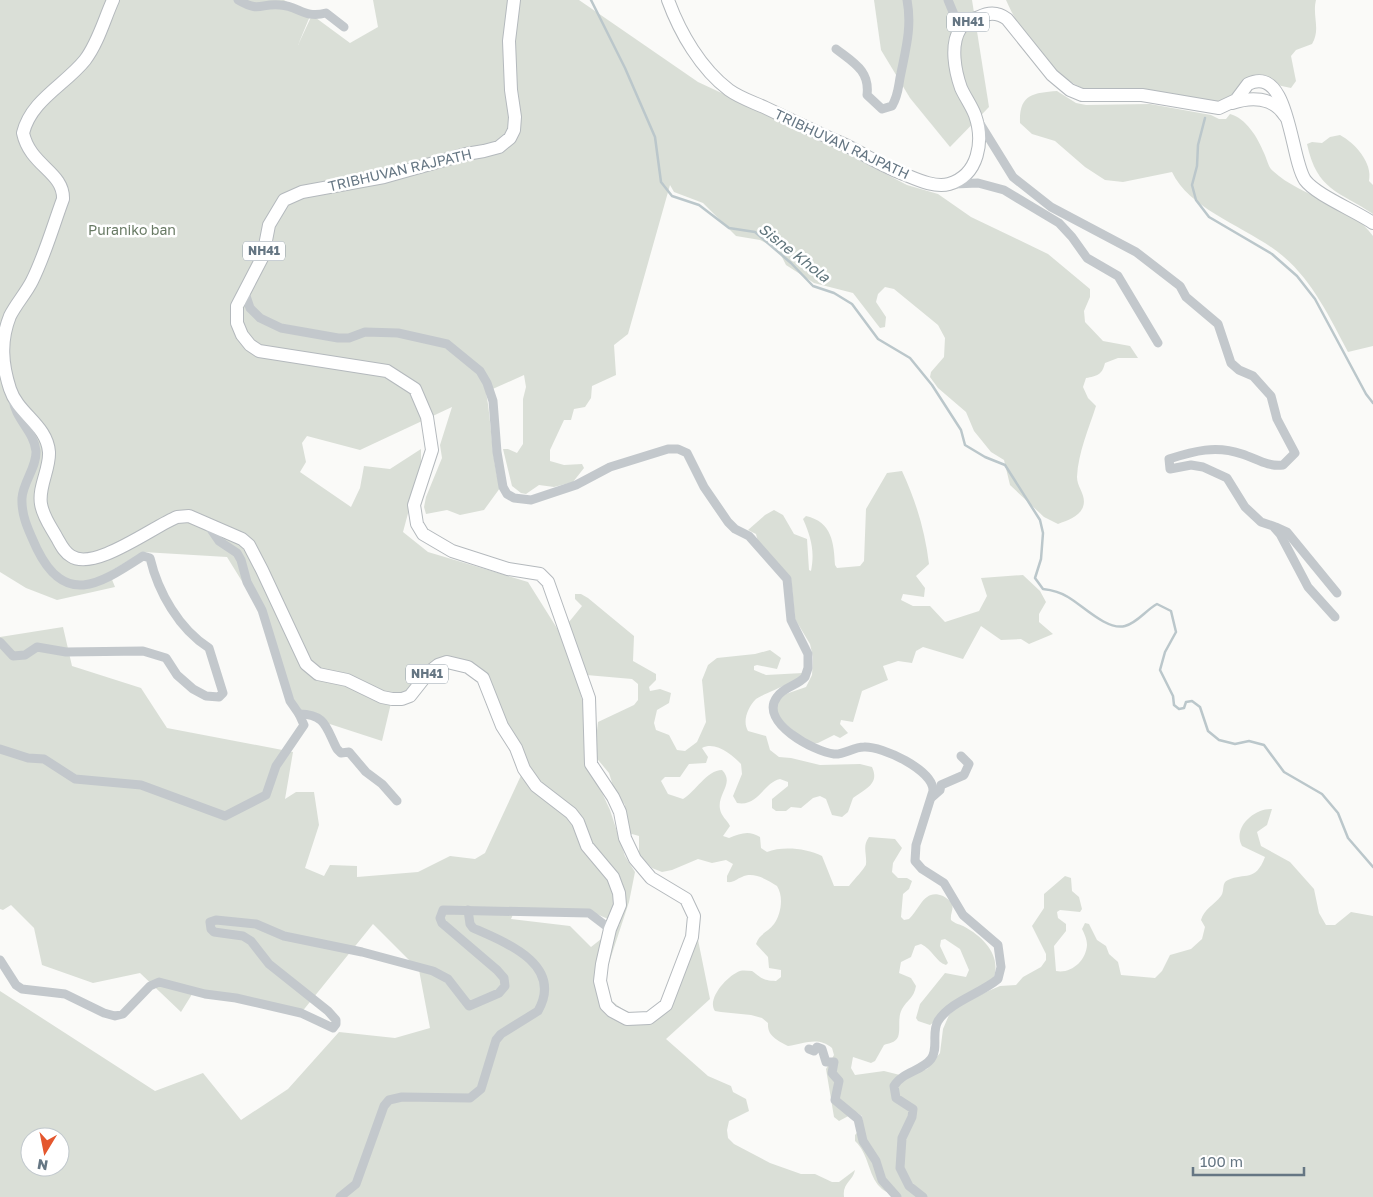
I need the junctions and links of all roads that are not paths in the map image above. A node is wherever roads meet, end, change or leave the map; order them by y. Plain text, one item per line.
1 (113, 0) edge
2 (238, 0) edge
3 (514, 0) edge
4 (668, 0) edge
5 (907, 0) edge
6 (948, 0) edge
7 (344, 28) dead end
8 (960, 29) junction
9 (836, 49) dead end
10 (1232, 103) junction
11 (975, 116) junction
12 (1287, 120) junction
13 (948, 184) junction
14 (1049, 211) junction
15 (1373, 223) edge
16 (245, 293) junction
17 (1158, 343) dead end
18 (13, 399) junction
19 (207, 523) junction
20 (1273, 526) junction
21 (1337, 593) dead end
22 (1335, 618) dead end
23 (0, 642) edge
24 (299, 714) junction
25 (0, 749) edge
26 (961, 756) dead end
27 (932, 797) junction
28 (397, 801) dead end
29 (468, 910) junction
30 (610, 929) junction
31 (0, 960) edge
32 (808, 1049) dead end
33 (340, 1197) edge
34 (897, 1197) edge
35 (923, 1197) edge

1 - 18 highway, TRIBHUVAN RAJPATH / NH41
2 - 7 street
3 - 16 highway, TRIBHUVAN RAJPATH / NH41
4 - 13 highway, TRIBHUVAN RAJPATH
5 - 9 street
6 - 8 street
8 - 10 highway, NH41
8 - 11 highway, NH41
10 - 12 highway
10 - 12 highway
11 - 13 highway, NH41
11 - 14 street
12 - 15 highway
13 - 14 street
14 - 17 street
14 - 20 street
16 - 27 street
16 - 30 highway, TRIBHUVAN RAJPATH / NH41
18 - 19 highway, TRIBHUVAN RAJPATH / NH41
18 - 23 street
19 - 24 street
19 - 30 highway, TRIBHUVAN RAJPATH / NH41
20 - 21 street
20 - 22 street
24 - 25 street
24 - 28 street
26 - 27 street
27 - 35 street
29 - 30 street
29 - 31 street
29 - 33 street
32 - 34 street

